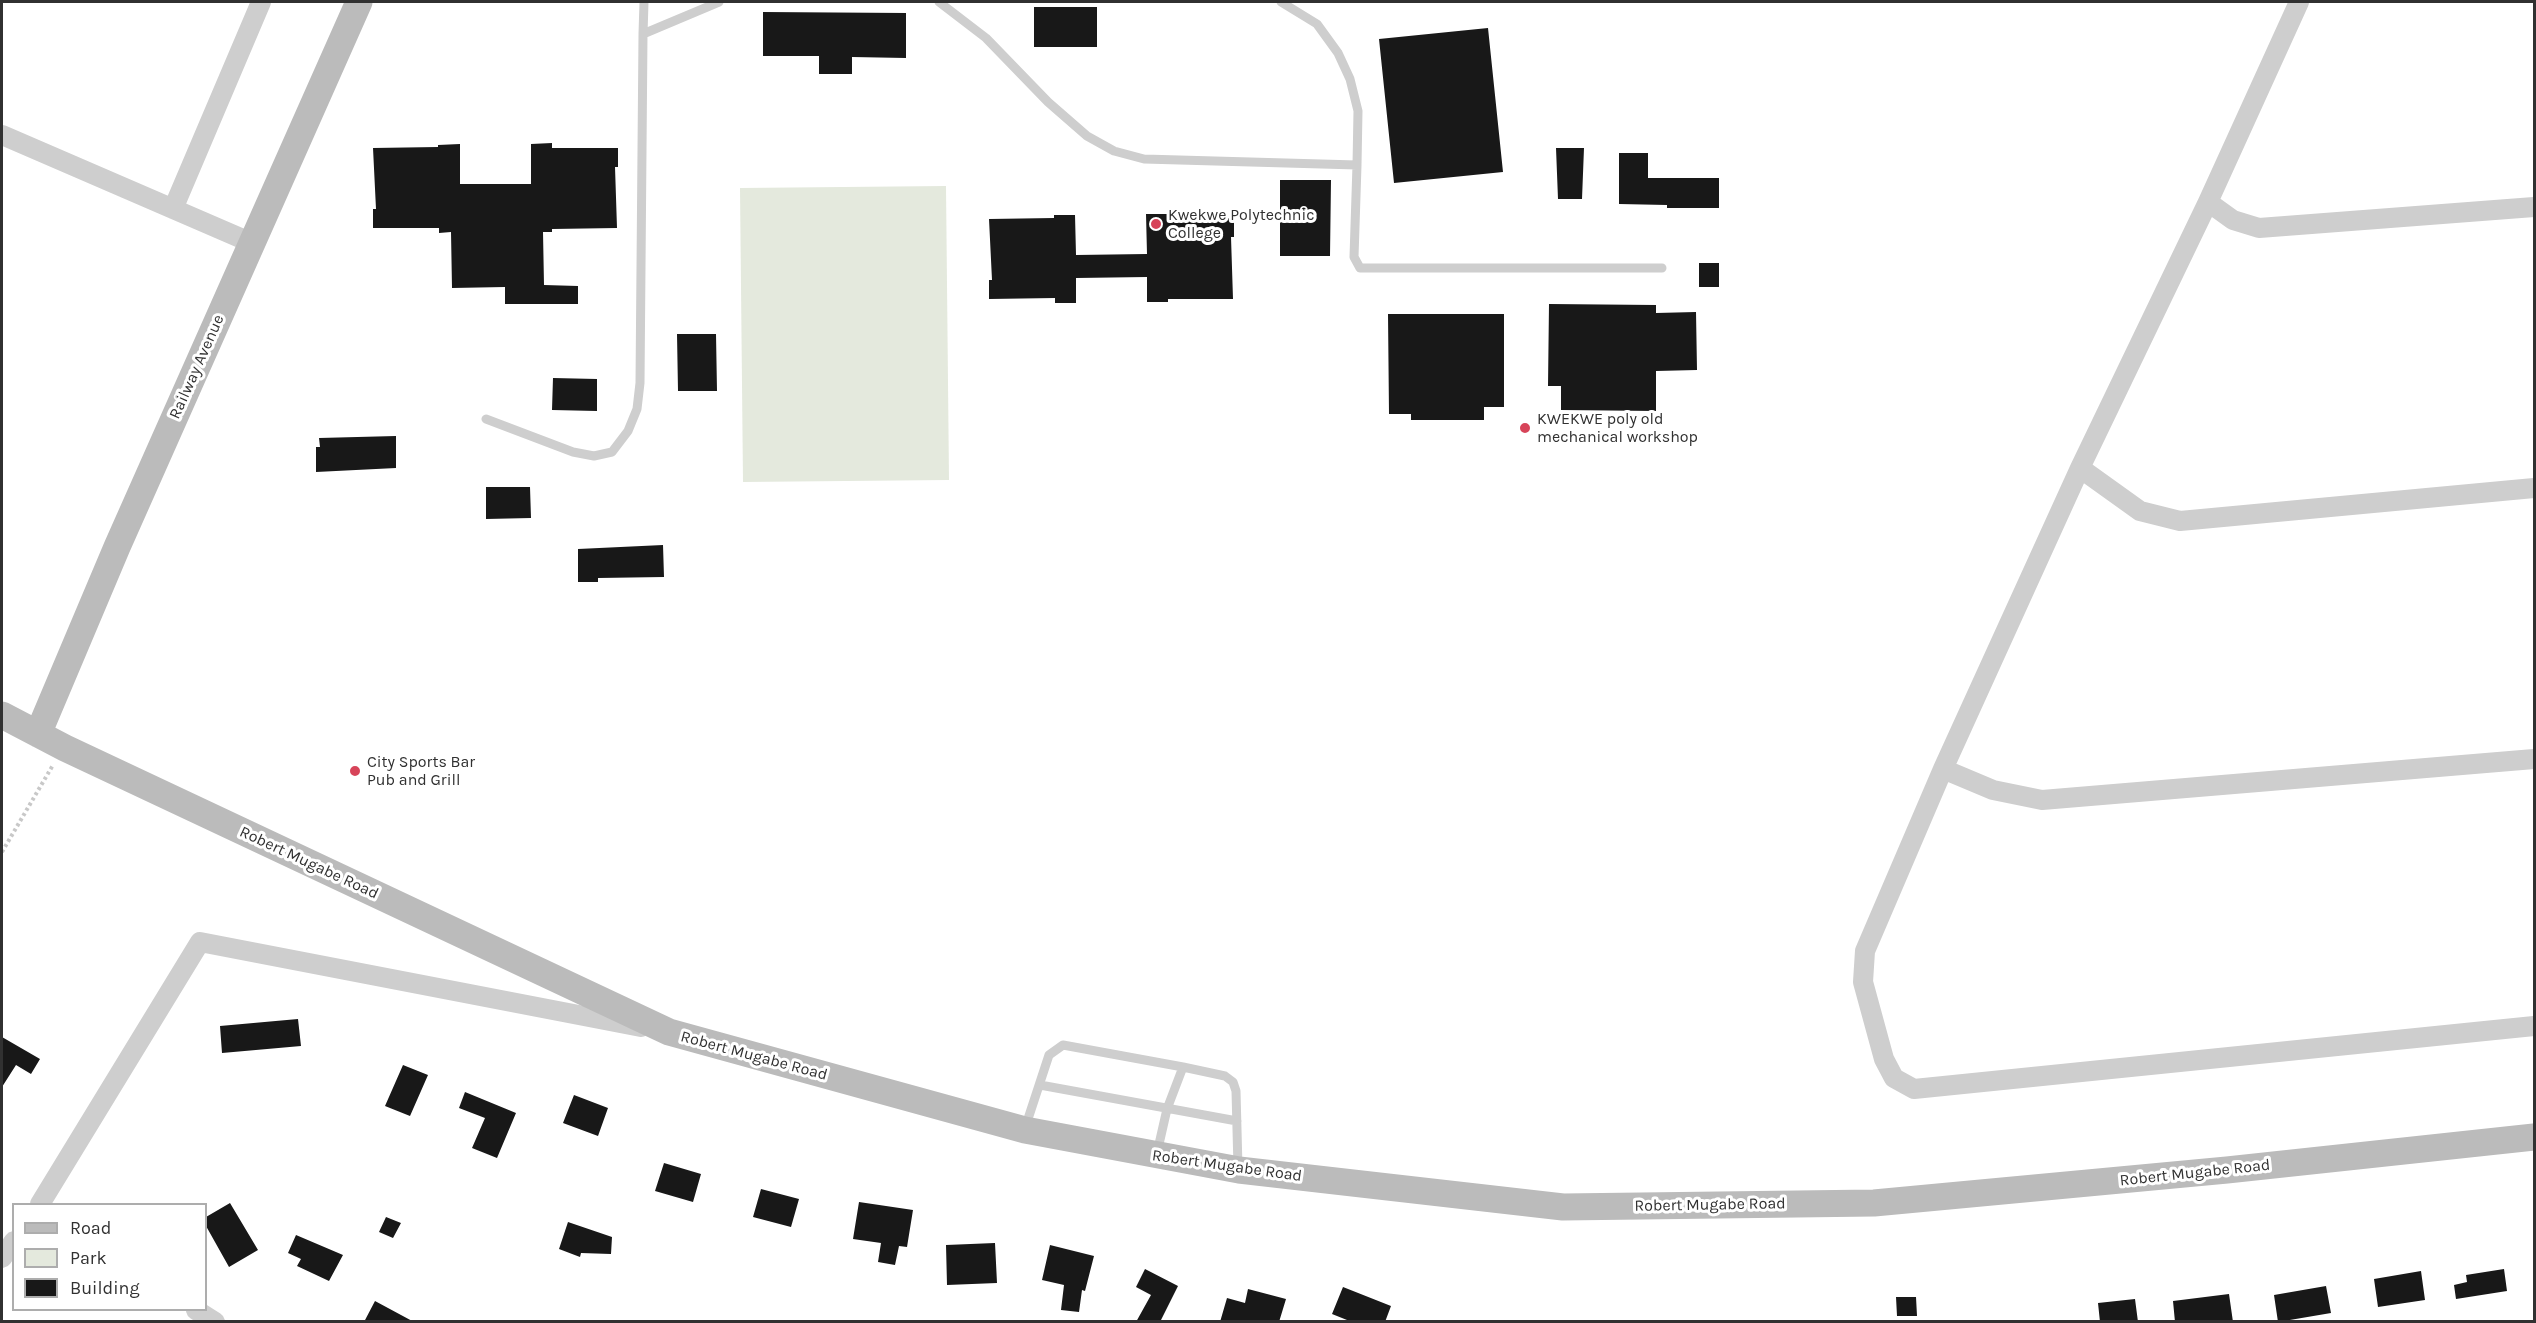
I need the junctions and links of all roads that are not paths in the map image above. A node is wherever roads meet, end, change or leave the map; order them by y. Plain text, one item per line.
1 (261, 2) edge
2 (359, 2) edge
3 (644, 2) edge
4 (719, 2) edge
5 (939, 2) edge
6 (1281, 2) edge
7 (2299, 2) edge
8 (643, 34) junction
9 (2, 135) edge
10 (1357, 165) junction
11 (2208, 202) junction
12 (2535, 207) edge
13 (173, 209) junction
14 (252, 243) junction
15 (1662, 268) dead end
16 (486, 419) dead end
17 (2080, 468) junction
18 (2535, 488) edge
19 (2, 715) edge
20 (38, 734) junction
21 (2535, 759) edge
22 (1943, 769) junction
23 (2535, 1026) edge
24 (669, 1032) junction
25 (1183, 1067) junction
26 (1040, 1085) junction
27 (1167, 1109) junction
28 (1237, 1121) junction
29 (1025, 1130) junction
30 (2535, 1137) edge
31 (1156, 1156) junction
32 (1239, 1170) junction
33 (43, 1203) edge
34 (12, 1244) edge
35 (2, 1258) edge
36 (198, 1311) edge
37 (215, 1322) edge

1 - 13 street
2 - 14 main road, Railway Avenue
3 - 8 lane
4 - 8 lane
5 - 10 lane
6 - 10 lane
7 - 11 street
8 - 16 lane
9 - 13 street
10 - 15 lane
11 - 12 street
11 - 17 street
13 - 14 street
14 - 20 main road, Railway Avenue
17 - 18 street
17 - 22 street
19 - 20 main road, Robert Mugabe Road
20 - 24 main road, Robert Mugabe Road
21 - 22 street
22 - 23 street
24 - 29 main road, Robert Mugabe Road
24 - 33 street
25 - 26 lane
25 - 27 lane
25 - 28 lane
26 - 27 lane
26 - 29 lane
27 - 28 lane
27 - 31 lane
28 - 32 lane
29 - 31 main road, Robert Mugabe Road
30 - 32 main road, Robert Mugabe Road
31 - 32 main road, Robert Mugabe Road
34 - 35 street
36 - 37 street

